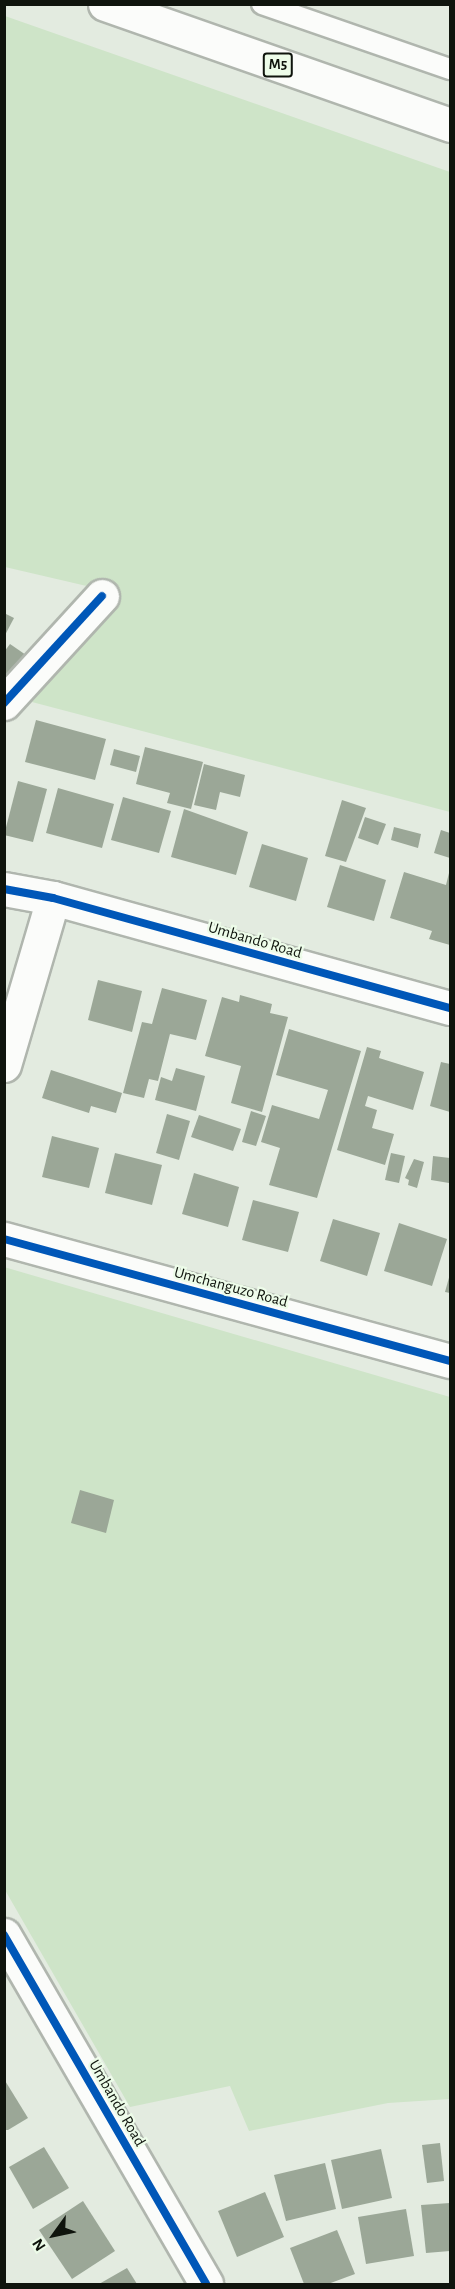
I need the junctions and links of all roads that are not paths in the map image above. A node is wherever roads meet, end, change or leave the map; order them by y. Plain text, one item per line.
1 (105, 4) edge
2 (262, 4) edge
3 (450, 69) edge
4 (450, 125) edge
5 (102, 596) dead end
6 (4, 703) edge
7 (4, 889) edge
8 (53, 898) junction
9 (450, 1008) edge
10 (4, 1065) edge
11 (4, 1239) edge
12 (450, 1361) edge
13 (4, 1935) edge
14 (206, 2284) edge

1 - 4 street, M5
2 - 3 lane
5 - 6 street
7 - 8 street, Umbando Road
8 - 9 street, Umbando Road
8 - 10 street
11 - 12 street, Umchanguzo Road
13 - 14 street, Umbando Road

